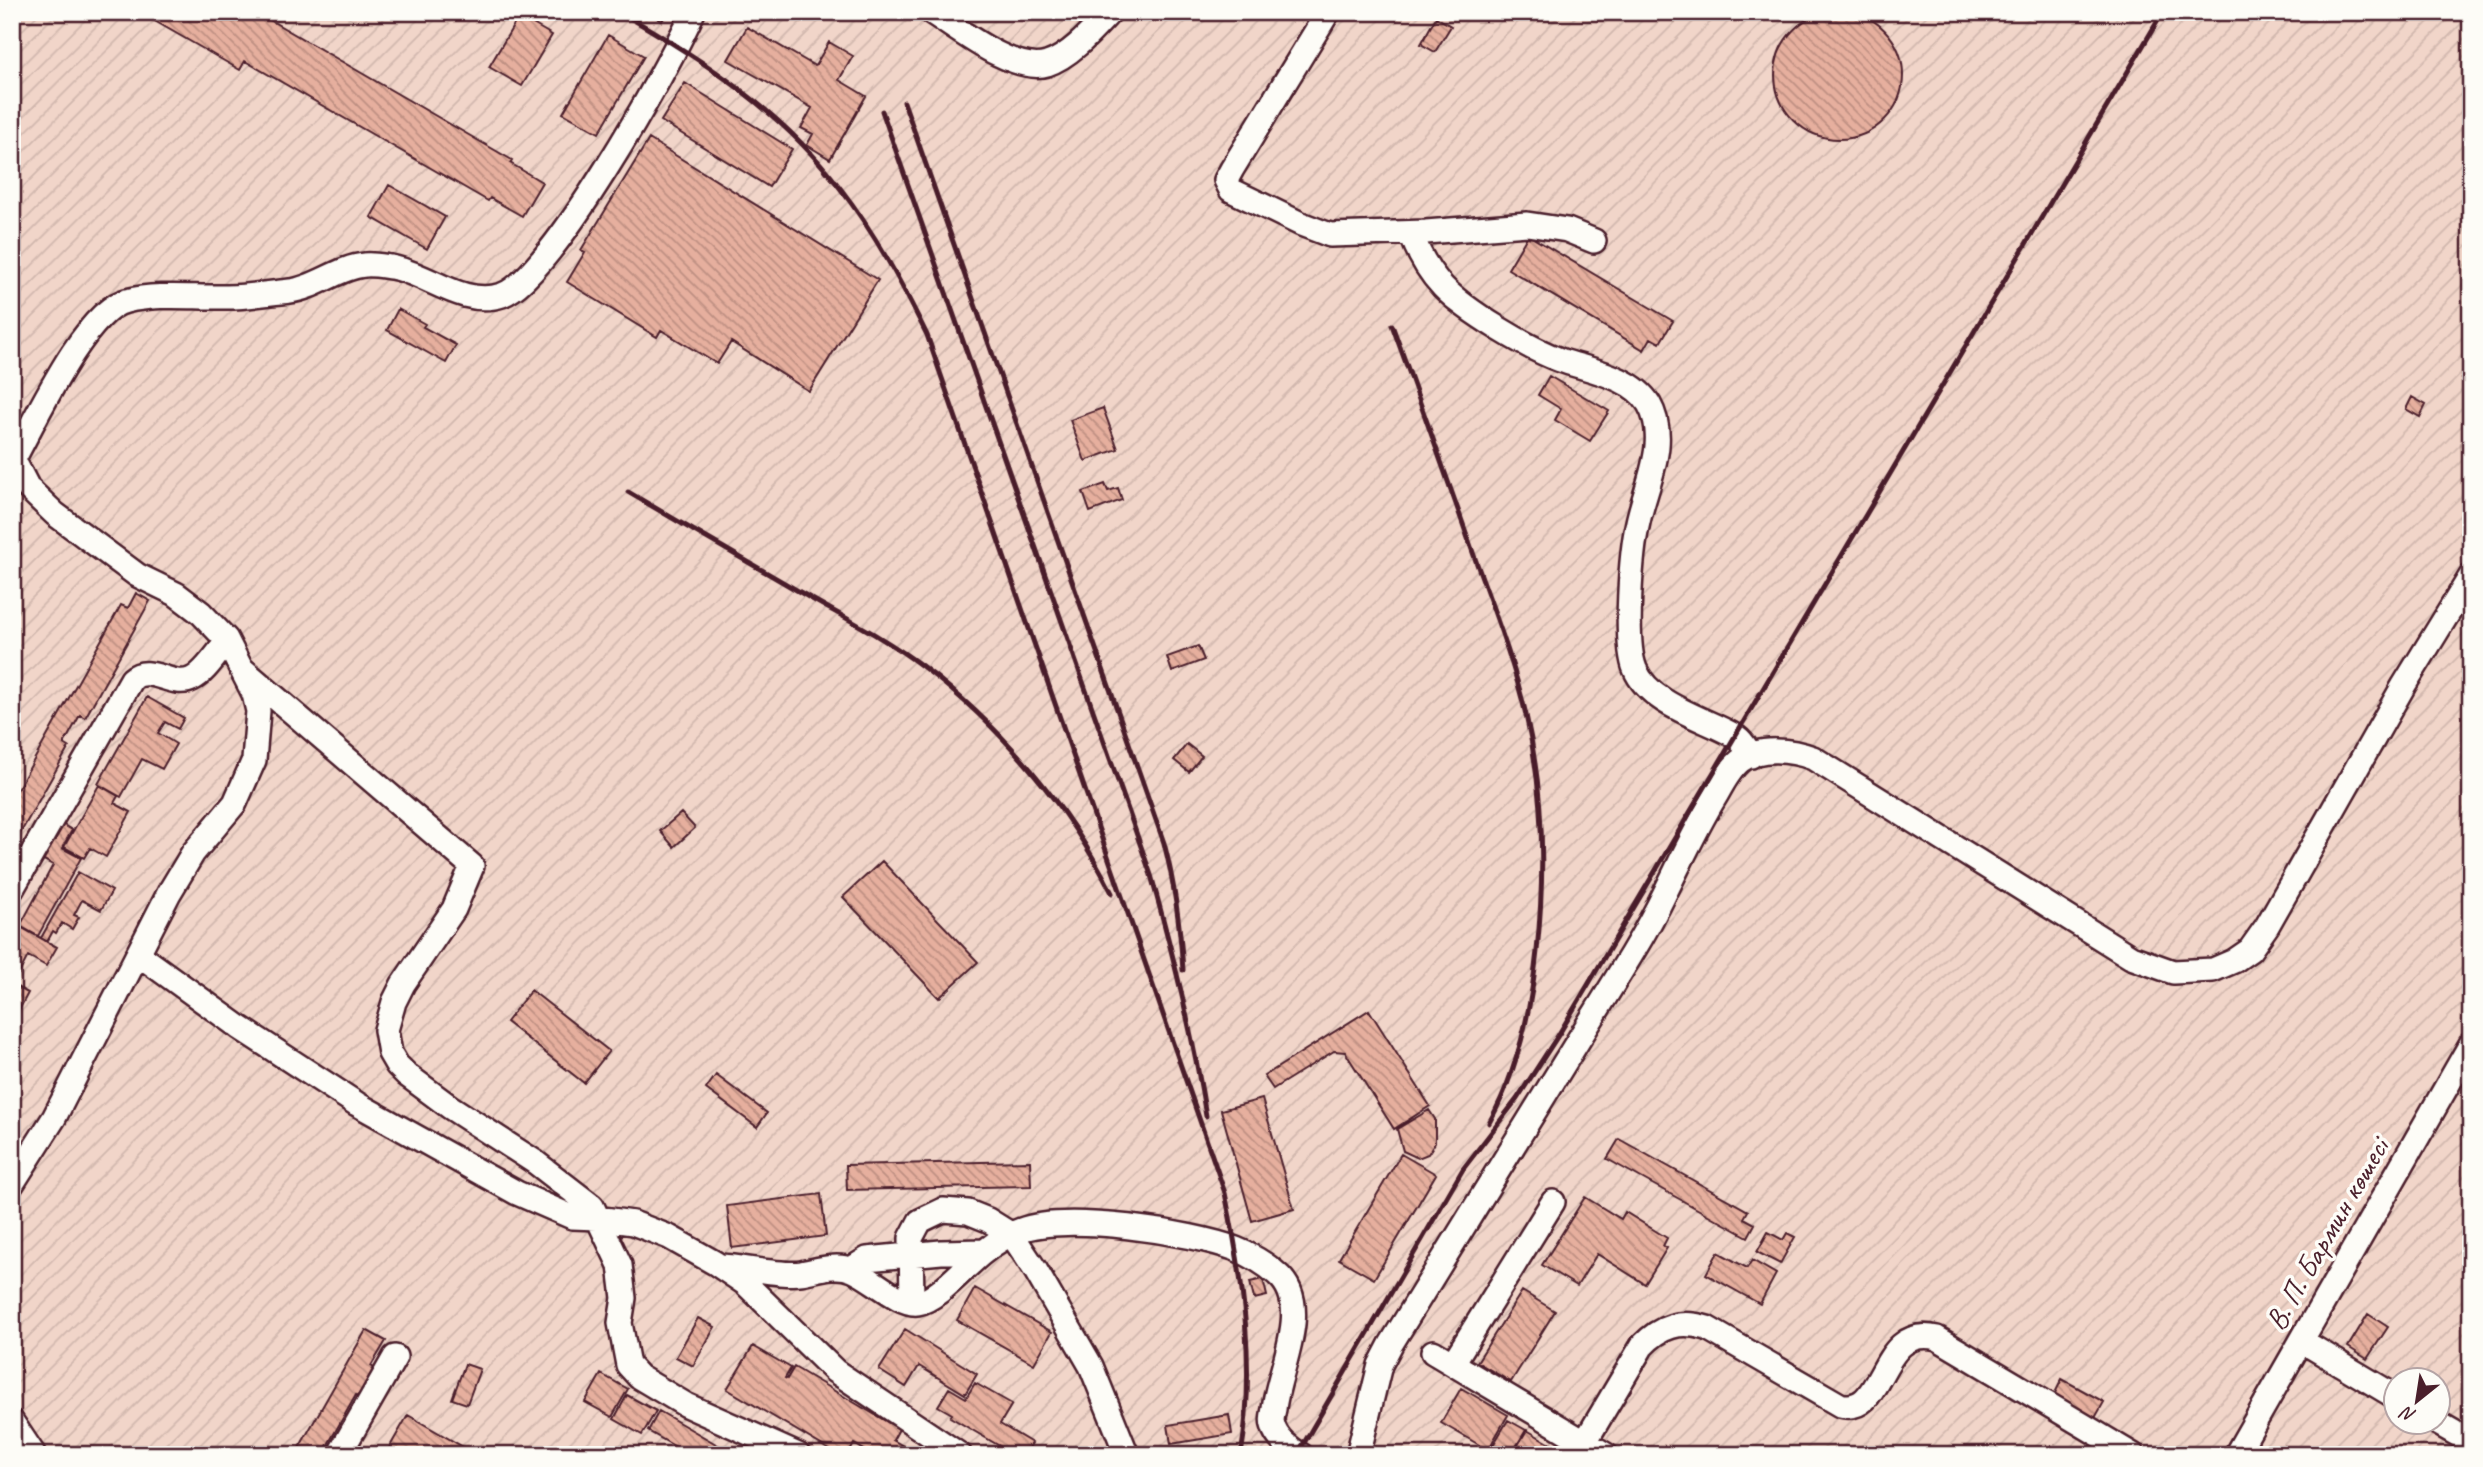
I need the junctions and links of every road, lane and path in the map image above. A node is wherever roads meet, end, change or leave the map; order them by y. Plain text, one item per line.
1 (692, 12) edge
2 (931, 12) edge
3 (1110, 12) edge
4 (1328, 12) edge
5 (1411, 233) junction
6 (1594, 241) dead end
7 (13, 460) edge
8 (2471, 576) edge
9 (227, 642) junction
10 (241, 668) junction
11 (1751, 756) junction
12 (12, 889) edge
13 (138, 954) junction
14 (2471, 1044) edge
15 (12, 1184) edge
16 (1553, 1202) dead end
17 (597, 1217) junction
18 (1012, 1235) junction
19 (984, 1251) junction
20 (910, 1255) junction
21 (720, 1266) junction
22 (851, 1269) junction
23 (912, 1303) junction
24 (2302, 1341) junction
25 (395, 1357) dead end
26 (2382, 1389) edge
27 (12, 1422) edge
28 (2452, 1431) edge
29 (1585, 1442) junction
30 (2471, 1442) edge
31 (34, 1455) edge
32 (339, 1455) edge
33 (799, 1455) edge
34 (960, 1455) edge
35 (1127, 1455) edge
36 (1301, 1455) edge
37 (1358, 1455) edge
38 (1606, 1455) edge
39 (2133, 1455) edge
40 (2236, 1455) edge

1 - 7 street
2 - 3 street
4 - 5 street
5 - 6 street
5 - 11 street
7 - 9 street
8 - 11 street
9 - 10 street
9 - 12 street
10 - 13 street
10 - 17 street
11 - 37 street
13 - 15 street
13 - 17 street
14 - 24 street, В. П. Бармин көшесі
16 - 29 street
17 - 21 street
17 - 33 street
18 - 19 street
18 - 20 street
18 - 35 street
18 - 36 street
19 - 20 street
19 - 23 street
20 - 22 street
20 - 23 street
21 - 22 street
21 - 34 street
22 - 23 street
24 - 26 street
24 - 40 street, В. П. Бармин көшесі
25 - 32 street
27 - 31 street
28 - 30 street
29 - 38 street
29 - 39 street

